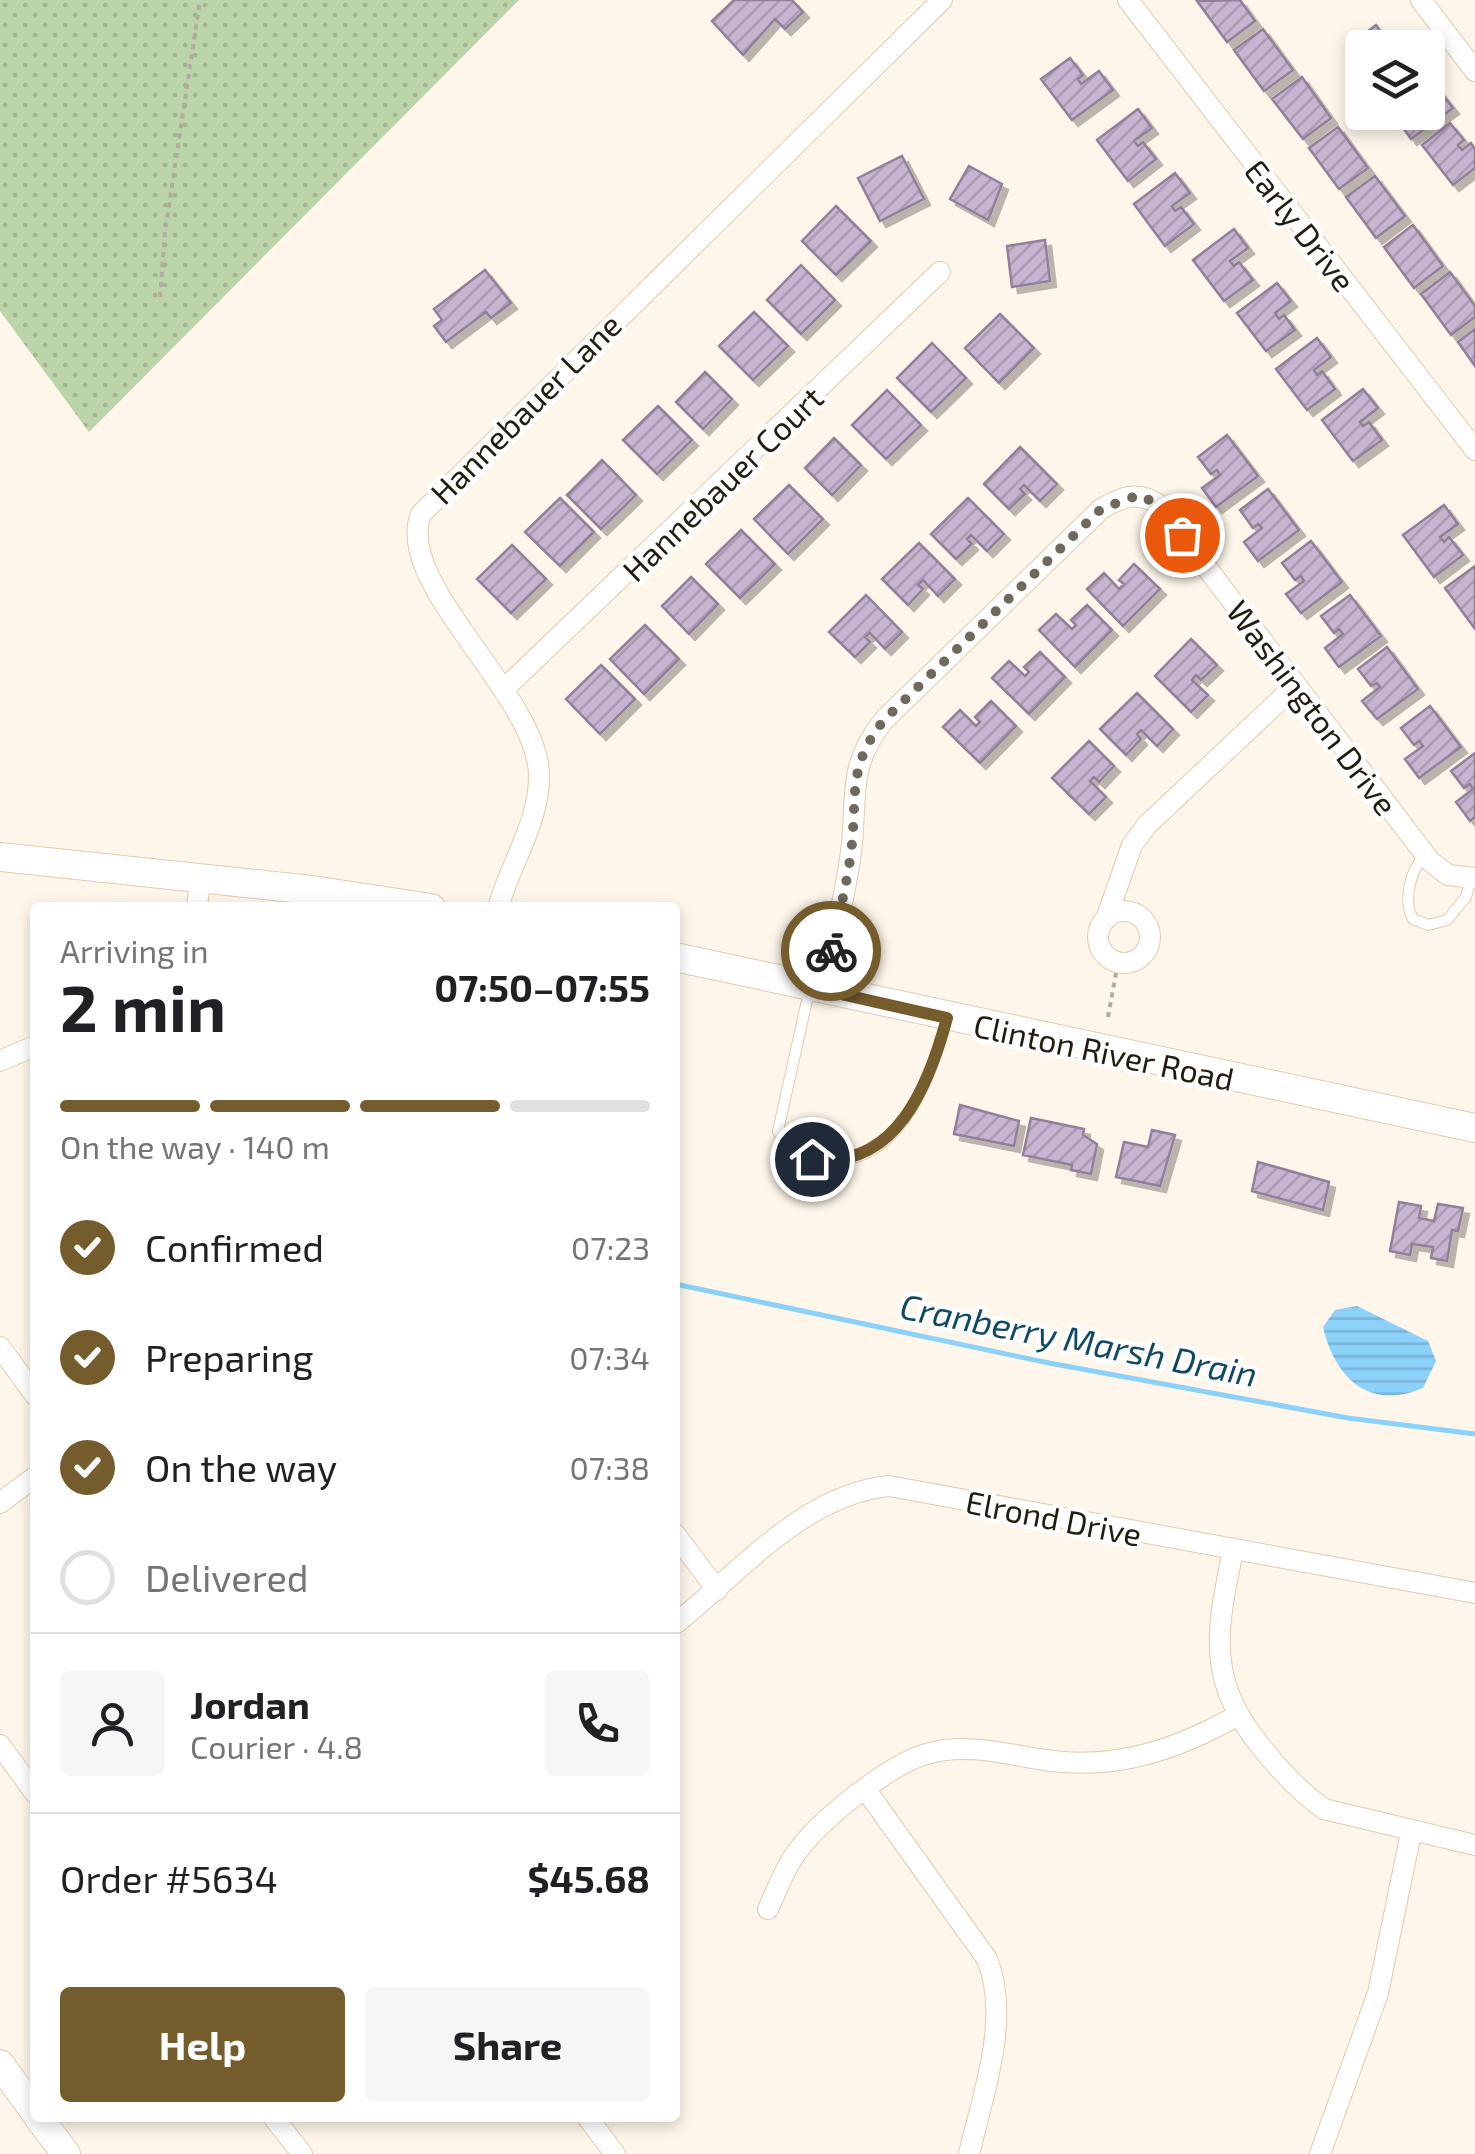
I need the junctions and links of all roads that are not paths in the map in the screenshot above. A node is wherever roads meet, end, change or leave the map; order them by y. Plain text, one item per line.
1 (942, 0) edge
2 (1128, 0) edge
3 (1421, 0) edge
4 (1475, 70) edge
5 (940, 272) dead end
6 (1475, 450) edge
7 (1296, 685) junction
8 (503, 690) junction
9 (1426, 856) junction
10 (0, 857) edge
11 (1119, 876) junction
12 (200, 878) junction
13 (1473, 879) edge
14 (198, 902) edge
15 (386, 902) edge
16 (500, 902) edge
17 (1136, 914) junction
18 (1106, 919) junction
19 (680, 958) edge
20 (817, 988) junction
21 (947, 1018) junction
22 (30, 1048) edge
23 (0, 1061) edge
24 (1475, 1128) edge
25 (0, 1348) edge
26 (30, 1389) edge
27 (30, 1481) edge
28 (0, 1503) edge
29 (680, 1541) edge
30 (1233, 1551) junction
31 (717, 1590) junction
32 (1475, 1593) edge
33 (680, 1620) edge
34 (1236, 1716) junction
35 (0, 1746) edge
36 (30, 1782) edge
37 (866, 1790) junction
38 (1410, 1832) junction
39 (1475, 1845) edge
40 (768, 1909) dead end
41 (0, 2064) edge
42 (30, 2105) edge
43 (42, 2122) edge
44 (277, 2122) edge
45 (591, 2122) edge
46 (63, 2153) edge
47 (302, 2154) edge
48 (615, 2154) edge
49 (969, 2154) edge
50 (1320, 2154) edge

1 - 8 street, Hannebauer Lane
2 - 6 street, Early Drive
3 - 4 street
5 - 8 street, Hannebauer Court
7 - 9 street, Washington Drive
7 - 11 street
7 - 20 street, Washington Drive
8 - 16 street, Hannebauer Lane
9 - 13 street, Washington Drive
9 - 13 lane
10 - 12 street
11 - 17 street
11 - 18 street
12 - 14 street
12 - 15 street
17 - 18 street
17 - 18 street
19 - 20 street, Clinton River Road
20 - 21 street, Clinton River Road
20 - 21 lane
21 - 24 street, Clinton River Road
22 - 23 street
25 - 26 street
27 - 28 street
29 - 31 street
30 - 31 street, Elrond Drive
30 - 32 street, Elrond Drive
30 - 34 street
31 - 33 street, Elrond Drive
34 - 37 street
34 - 38 street
35 - 36 street
37 - 40 street
37 - 49 street
38 - 39 street
38 - 50 street
41 - 42 street
43 - 46 street
44 - 47 street
45 - 48 street

